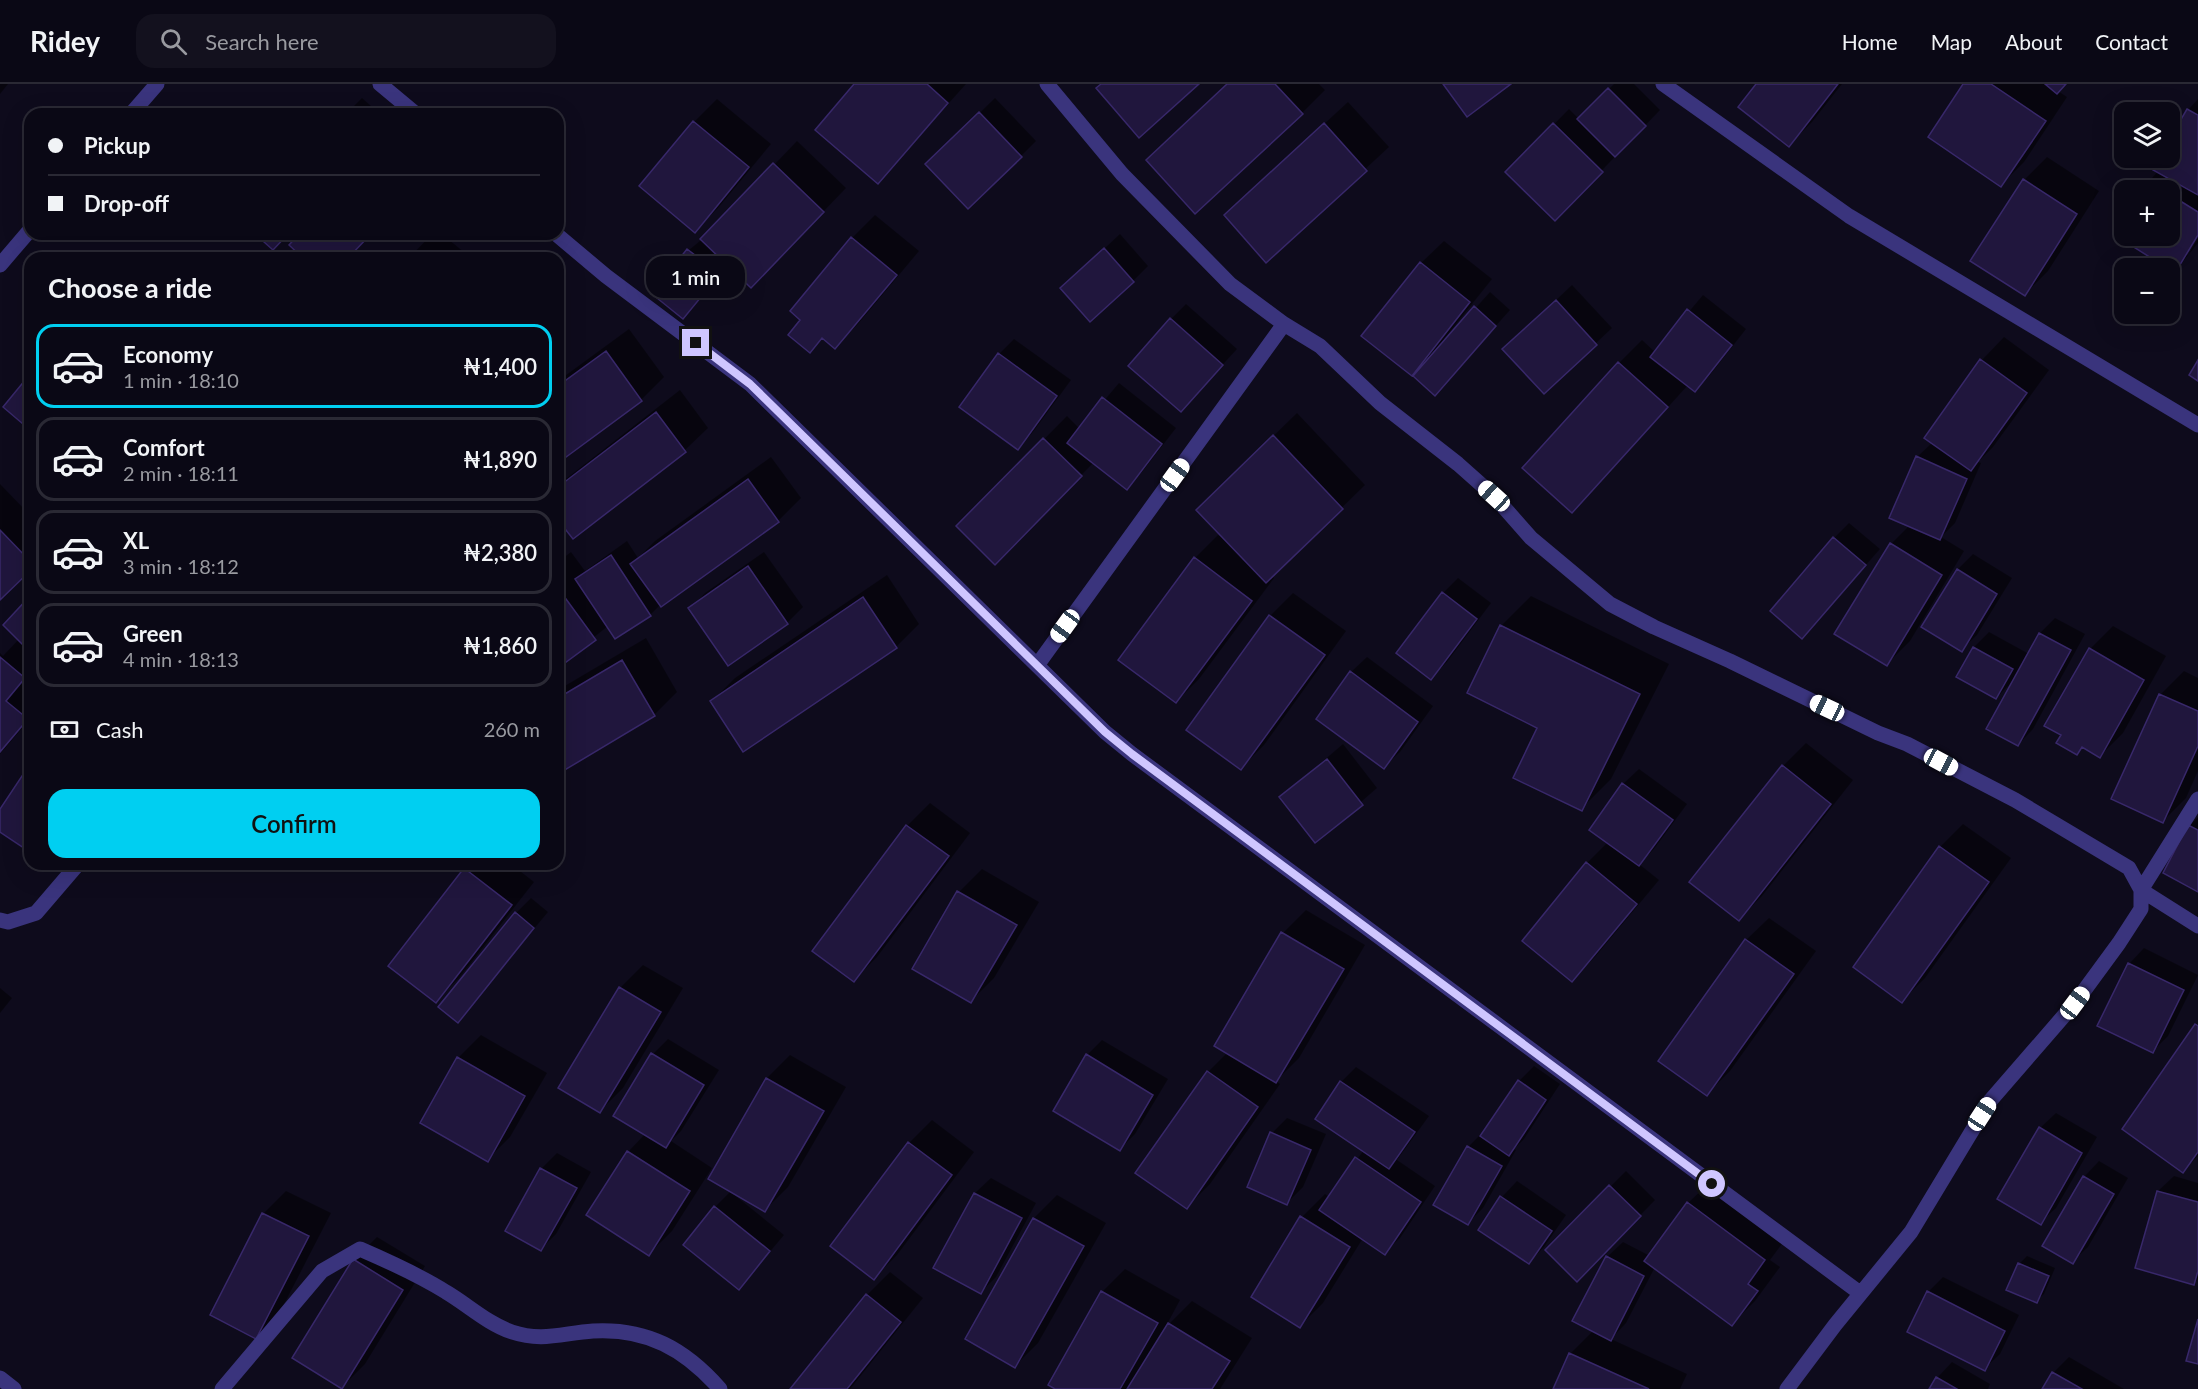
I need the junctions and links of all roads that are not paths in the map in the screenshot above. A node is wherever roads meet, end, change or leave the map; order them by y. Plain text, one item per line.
1 (157, 84) edge
2 (380, 84) edge
3 (1047, 84) edge
4 (1663, 84) edge
5 (136, 108) edge
6 (409, 108) edge
7 (24, 237) edge
8 (563, 240) edge
9 (0, 265) edge
10 (1284, 324) junction
11 (2198, 425) edge
12 (1038, 664) junction
13 (2198, 799) edge
14 (73, 870) edge
15 (2141, 890) junction
16 (0, 920) edge
17 (2198, 926) edge
18 (1860, 1293) junction
19 (0, 1378) edge
20 (14, 1389) edge
21 (222, 1389) edge
22 (720, 1389) edge
23 (1787, 1389) edge

1 - 5 street
2 - 6 street
3 - 10 street
4 - 11 street
7 - 9 street
8 - 12 street
10 - 12 street
10 - 15 street
12 - 18 street
13 - 15 street
14 - 16 street
15 - 17 street
15 - 18 street
18 - 23 street
19 - 20 street
21 - 22 street

